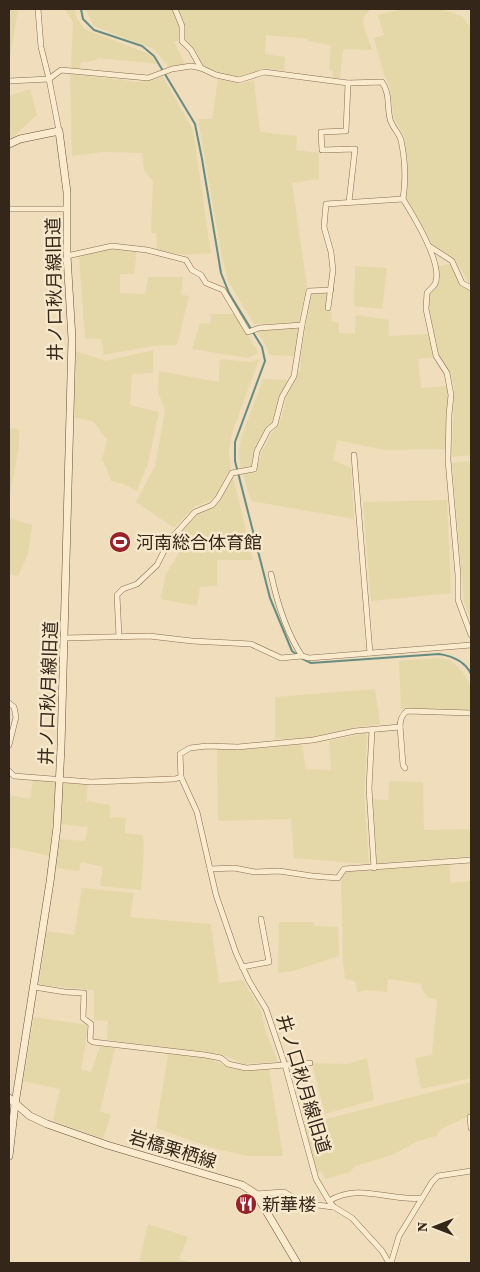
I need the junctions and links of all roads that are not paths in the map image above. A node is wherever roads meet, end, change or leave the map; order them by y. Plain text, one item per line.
1 (38, 9) edge
2 (175, 9) edge
3 (201, 68) junction
4 (49, 78) junction
5 (9, 80) edge
6 (348, 83) junction
7 (59, 130) junction
8 (9, 144) edge
9 (403, 199) junction
10 (349, 202) junction
11 (9, 209) edge
12 (67, 209) junction
13 (430, 246) junction
14 (67, 256) junction
15 (471, 288) edge
16 (331, 290) junction
17 (328, 308) dead end
18 (302, 325) junction
19 (354, 456) dead end
20 (271, 574) dead end
21 (471, 635) edge
22 (64, 638) junction
23 (119, 638) junction
24 (471, 645) edge
25 (370, 653) junction
26 (302, 656) junction
27 (9, 703) edge
28 (471, 713) edge
29 (400, 725) junction
30 (372, 730) junction
31 (9, 745) edge
32 (406, 768) dead end
33 (9, 771) edge
34 (181, 776) junction
35 (60, 780) junction
36 (471, 860) edge
37 (374, 868) junction
38 (210, 869) junction
39 (261, 919) dead end
40 (242, 968) junction
41 (34, 987) junction
42 (310, 1063) dead end
43 (285, 1065) junction
44 (9, 1098) edge
45 (15, 1104) junction
46 (470, 1117) dead end
47 (471, 1128) edge
48 (9, 1156) edge
49 (471, 1171) edge
50 (256, 1194) junction
51 (422, 1198) junction
52 (329, 1201) junction
53 (334, 1207) junction
54 (297, 1263) edge
55 (390, 1263) edge

1 - 4 street, 井ノ口秋月線旧道
2 - 3 street
3 - 4 street
3 - 6 street
4 - 5 street
4 - 7 street, 井ノ口秋月線旧道
6 - 9 street
6 - 10 street
7 - 8 street
7 - 12 street, 井ノ口秋月線旧道
9 - 10 street
9 - 13 street
10 - 16 street
11 - 12 street
12 - 14 street, 井ノ口秋月線旧道
13 - 15 street
13 - 21 street
14 - 18 street
14 - 22 street, 井ノ口秋月線旧道
16 - 17 street
16 - 18 street
18 - 23 street
19 - 25 street
20 - 26 street
22 - 23 street
22 - 35 street, 井ノ口秋月線旧道
23 - 26 street
24 - 25 street
25 - 26 street
27 - 31 street
28 - 29 street
29 - 30 street
29 - 32 street
30 - 34 street
30 - 37 street
33 - 35 street
34 - 35 street, 井ノ口秋月線旧道
34 - 38 street, 井ノ口秋月線旧道
35 - 41 street
36 - 37 street
37 - 38 street
38 - 40 street, 井ノ口秋月線旧道
39 - 40 street
40 - 43 street, 井ノ口秋月線旧道
41 - 43 street
41 - 45 street
42 - 43 street
43 - 52 street, 井ノ口秋月線旧道
44 - 45 street, 岩橋栗栖線
45 - 48 street
45 - 50 street, 岩橋栗栖線
46 - 47 street
49 - 51 street
50 - 53 street
50 - 54 street
51 - 52 street
51 - 55 street
52 - 53 street, 井ノ口秋月線旧道
53 - 55 street, 井ノ口秋月線旧道

